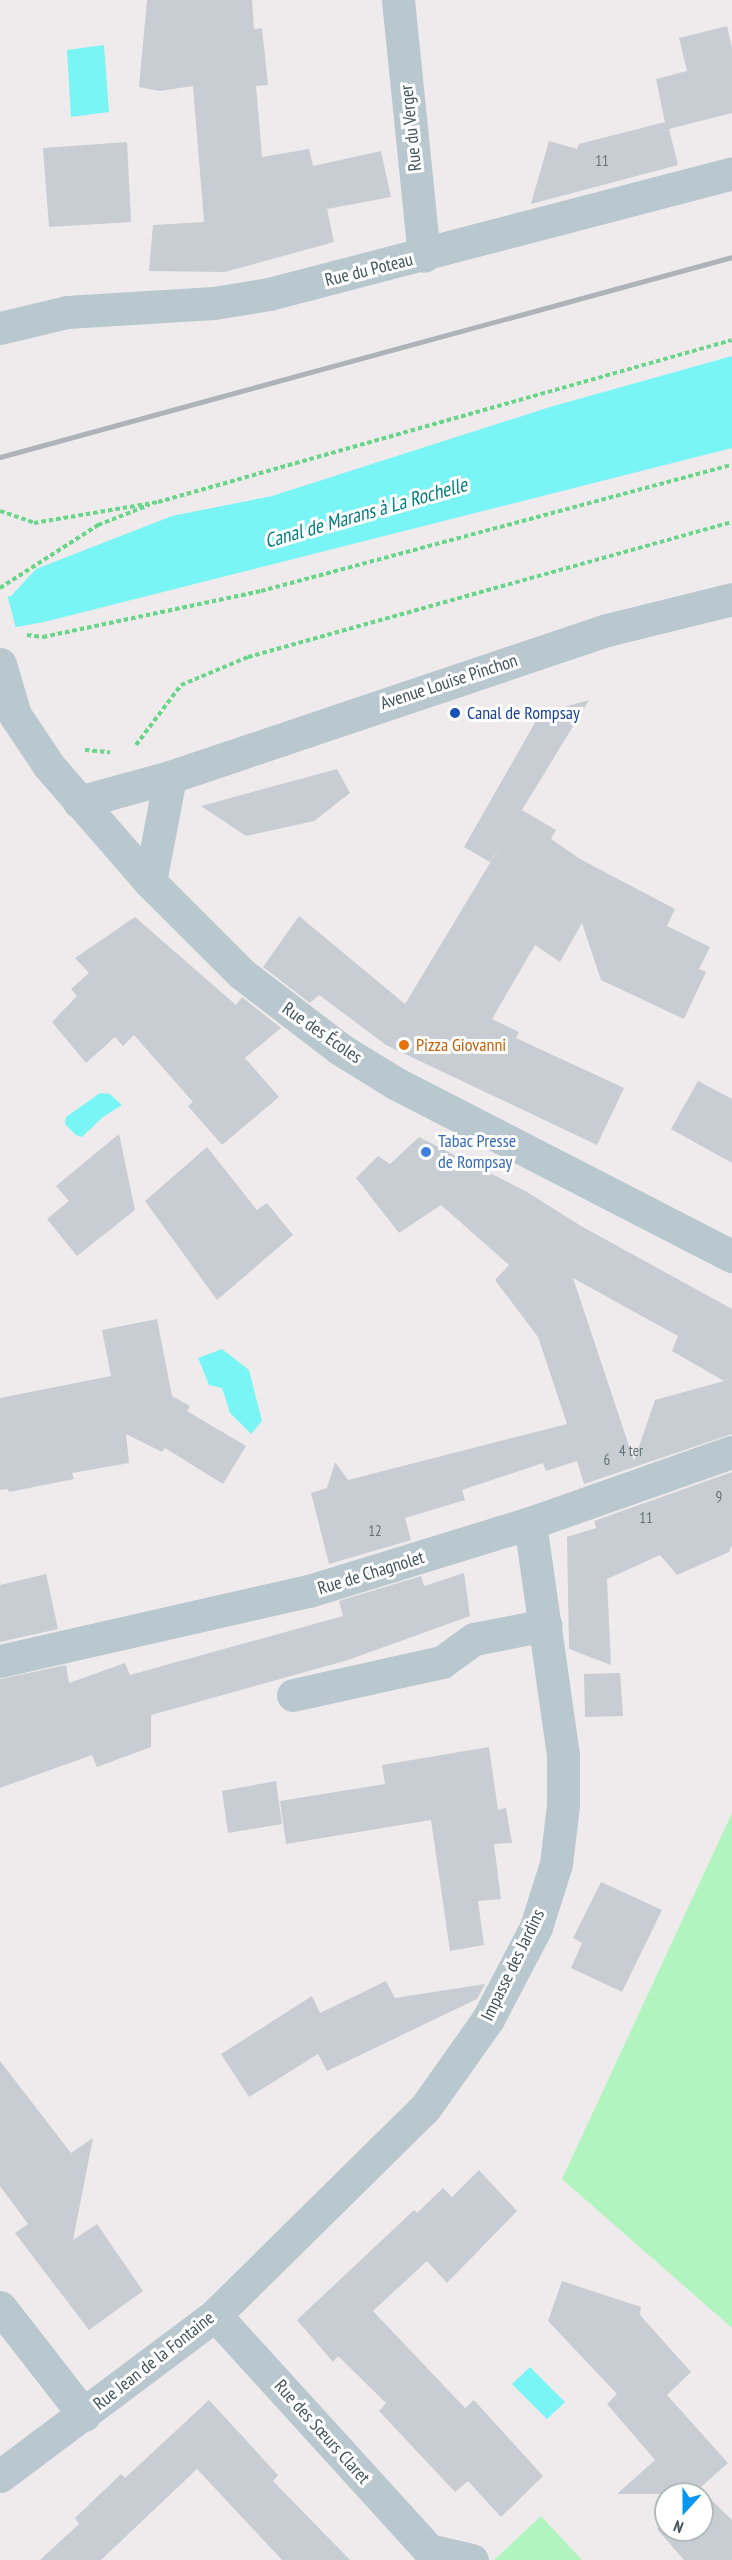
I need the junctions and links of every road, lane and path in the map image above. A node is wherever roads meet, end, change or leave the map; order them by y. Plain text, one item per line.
1 (398, 0) edge
2 (732, 173) edge
3 (424, 256) junction
4 (0, 328) edge
5 (732, 340) edge
6 (732, 465) edge
7 (158, 502) junction
8 (0, 511) edge
9 (732, 522) edge
10 (0, 588) edge
11 (732, 598) edge
12 (24, 634) dead end
13 (4, 679) edge
14 (119, 753) dead end
15 (129, 755) dead end
16 (49, 766) junction
17 (170, 777) junction
18 (79, 802) junction
19 (150, 882) junction
20 (732, 1256) edge
21 (732, 1452) edge
22 (530, 1523) junction
23 (546, 1625) junction
24 (0, 1661) edge
25 (293, 1695) dead end
26 (298, 2233) joint
27 (0, 2307) edge
28 (215, 2315) junction
29 (84, 2415) junction
30 (0, 2476) edge
31 (431, 2555) edge
32 (472, 2560) edge

1 - 3 street, Rue du Verger
2 - 3 street, Rue du Poteau
3 - 4 street, Rue du Poteau
5 - 7 path
6 - 12 path
7 - 8 path
7 - 10 path
9 - 15 path
11 - 17 street, Avenue Louise Pinchon
13 - 16 street, Rue des Écoles
14 - 16 path
16 - 18 street, Rue des Écoles
17 - 18 street, Avenue Louise Pinchon
17 - 19 street
18 - 19 street, Rue des Écoles
19 - 20 street, Rue des Écoles
21 - 22 street, Rue de Chagnolet
22 - 23 street, Impasse des Jardins
22 - 24 street, Rue de Chagnolet
23 - 25 street
23 - 26 street, Impasse des Jardins
26 - 28 street, Rue Jean de la Fontaine
27 - 29 street
28 - 29 street, Rue Jean de la Fontaine
28 - 31 street, Rue des Sœurs Claret
29 - 30 street, Rue Jean de la Fontaine
31 - 32 street, Rue des Sœurs Claret

